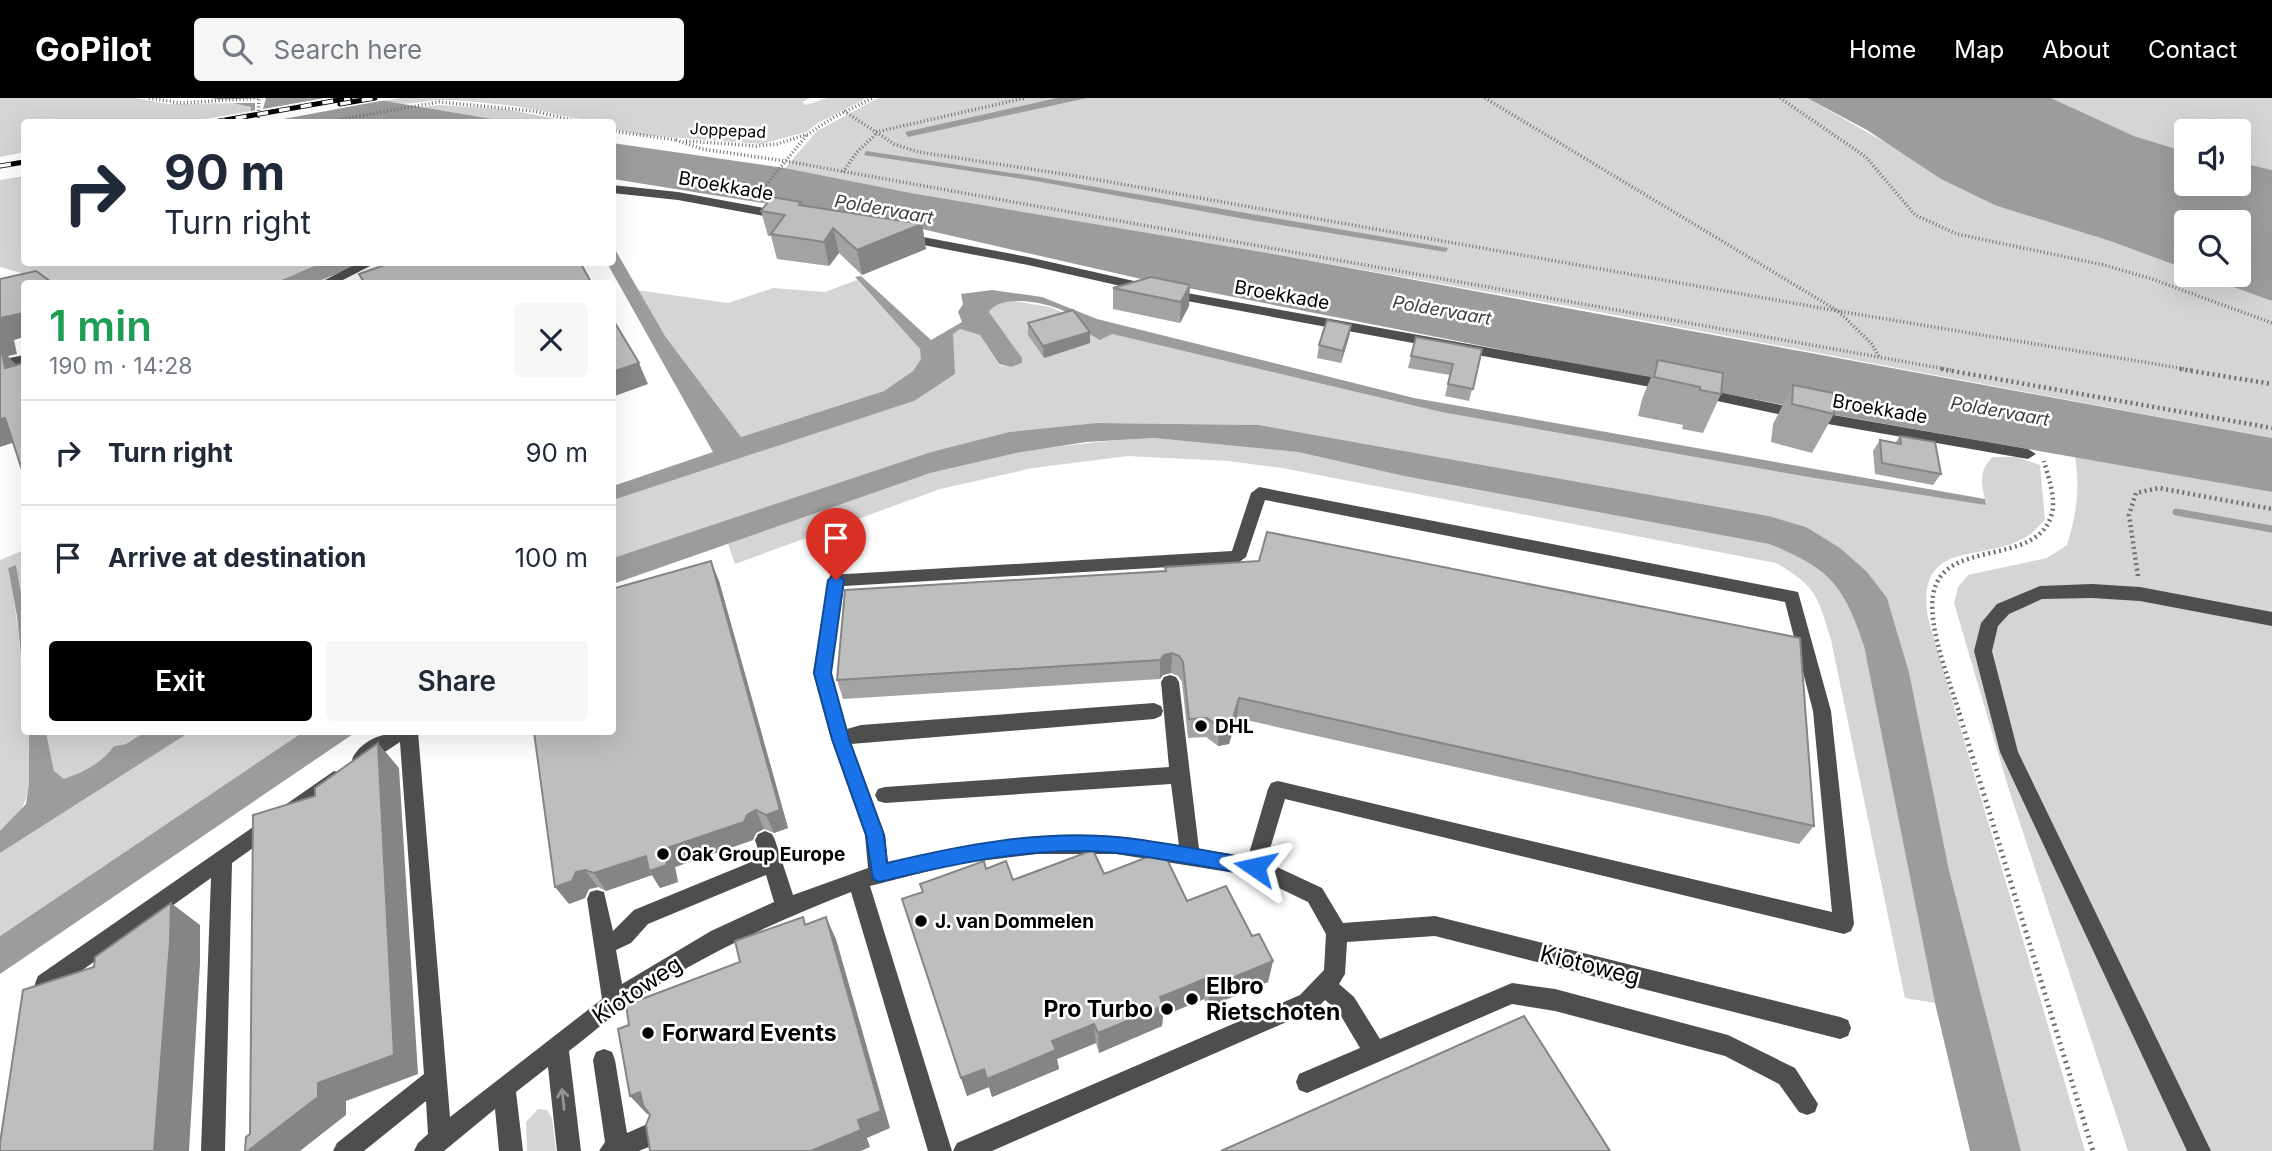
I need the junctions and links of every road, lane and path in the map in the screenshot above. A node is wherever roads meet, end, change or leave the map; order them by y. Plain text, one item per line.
1 (149, 98) edge
2 (873, 98) edge
3 (1025, 98) edge
4 (1485, 98) edge
5 (1780, 98) edge
6 (844, 111) junction
7 (258, 119) edge
8 (342, 119) edge
9 (565, 119) edge
10 (616, 132) edge
11 (876, 133) junction
12 (808, 134) junction
13 (676, 140) junction
14 (783, 163) junction
15 (843, 172) junction
16 (616, 189) edge
17 (752, 202) dead end
18 (798, 218) edge
19 (888, 234) edge
20 (366, 266) edge
21 (346, 280) edge
22 (1838, 311) junction
23 (2272, 323) edge
24 (1881, 359) junction
25 (21, 361) edge
26 (0, 365) edge
27 (2272, 384) edge
28 (2272, 428) edge
29 (2028, 454) dead end
30 (2272, 509) edge
31 (2140, 594) junction
32 (2272, 619) edge
33 (1170, 682) dead end
34 (1154, 710) dead end
35 (396, 735) edge
36 (409, 735) edge
37 (841, 739) junction
38 (1179, 775) junction
39 (885, 795) dead end
40 (264, 829) junction
41 (765, 841) dead end
42 (1189, 855) junction
43 (264, 857) edge
44 (222, 859) junction
45 (771, 863) junction
46 (1255, 867) junction
47 (869, 876) junction
48 (597, 899) dead end
49 (786, 907) junction
50 (1337, 933) junction
51 (604, 945) junction
52 (1324, 985) junction
53 (614, 1003) junction
54 (41, 1022) edge
55 (1840, 1028) dead end
56 (557, 1046) junction
57 (1375, 1052) junction
58 (604, 1060) dead end
59 (435, 1079) junction
60 (1307, 1082) dead end
61 (504, 1087) junction
62 (1807, 1104) dead end
63 (652, 1134) edge
64 (433, 1145) edge
65 (991, 1146) edge
66 (615, 1150) edge
67 (213, 1151) edge
68 (345, 1151) edge
69 (511, 1151) edge
70 (569, 1151) edge
71 (940, 1151) edge
72 (965, 1151) edge
73 (2199, 1151) edge

1 - 7 path
2 - 6 path, Joppepad
3 - 11 path
4 - 22 path
5 - 23 path
6 - 11 path
6 - 12 path, Joppepad
8 - 9 path
10 - 13 path, Joppepad
11 - 15 path
11 - 22 path
12 - 13 path, Joppepad
12 - 14 path
13 - 14 path
14 - 15 path
14 - 17 path
15 - 24 path
16 - 18 street, Broekkade
19 - 29 street, Broekkade
20 - 21 street
22 - 24 path
22 - 27 path
24 - 28 path
25 - 26 street
30 - 31 path
31 - 32 street
31 - 73 street
33 - 38 street
34 - 37 street
35 - 40 street
36 - 59 street, Kiotoweg
37 - 46 street
37 - 47 street
38 - 39 street
38 - 42 street
40 - 43 street
40 - 44 street
41 - 45 street
42 - 46 street, Kiotoweg
42 - 47 street, Kiotoweg
44 - 54 street
44 - 67 street
45 - 49 street
45 - 51 street
46 - 50 street, Kiotoweg
47 - 49 street, Kiotoweg
47 - 71 street
48 - 51 street
49 - 53 street, Kiotoweg
50 - 52 street
50 - 55 street, Kiotoweg
51 - 53 street
52 - 57 street
52 - 65 street
53 - 56 street, Kiotoweg
56 - 61 street, Kiotoweg
70 -> 56 street
57 - 60 street
57 - 62 street
58 - 66 street
59 - 64 street, Kiotoweg
59 - 68 street
61 - 64 street, Kiotoweg
61 - 69 street
63 - 66 street
65 - 72 street

